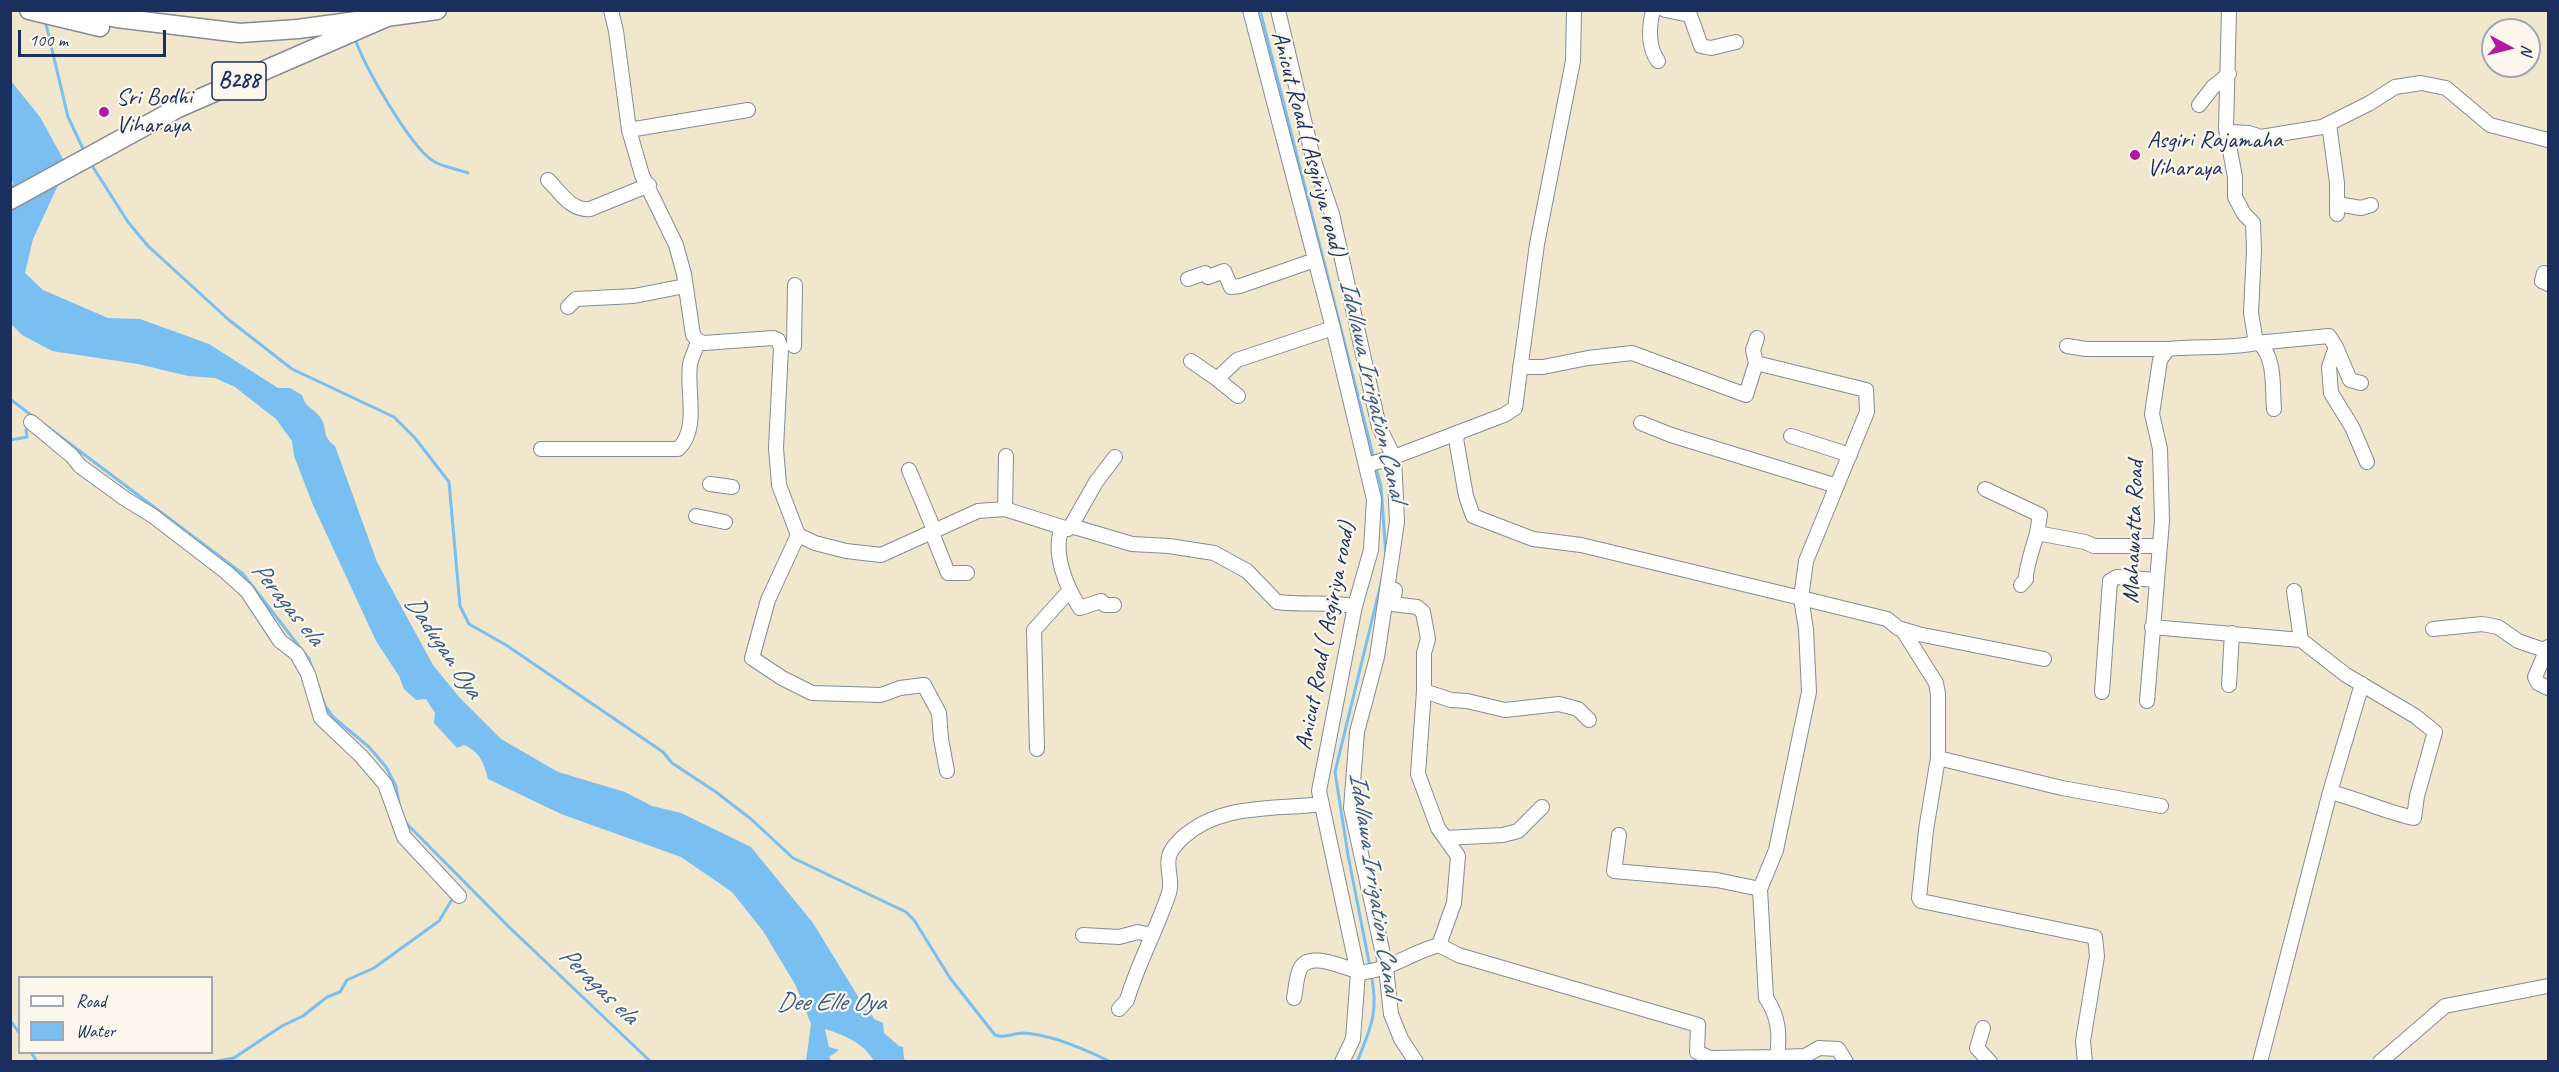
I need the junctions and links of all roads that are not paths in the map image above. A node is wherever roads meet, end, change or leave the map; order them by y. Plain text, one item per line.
1 (29, 10) edge
2 (82, 10) edge
3 (437, 10) edge
4 (611, 10) edge
5 (1250, 10) edge
6 (1278, 10) edge
7 (1574, 10) edge
8 (1653, 10) edge
9 (1665, 10) edge
10 (2229, 10) edge
11 (387, 17) junction
12 (145, 27) junction
13 (1736, 42) dead end
14 (1658, 60) dead end
15 (2229, 74) junction
16 (2199, 105) dead end
17 (748, 110) dead end
18 (2329, 124) junction
19 (2226, 129) junction
20 (629, 130) junction
21 (2548, 140) edge
22 (548, 180) dead end
23 (649, 185) junction
24 (10, 201) edge
25 (2371, 205) dead end
26 (1315, 260) junction
27 (1188, 279) dead end
28 (795, 285) dead end
29 (685, 286) junction
30 (568, 307) dead end
31 (1333, 328) junction
32 (1757, 338) dead end
33 (698, 341) junction
34 (2258, 343) junction
35 (794, 346) dead end
36 (2067, 346) dead end
37 (2336, 347) junction
38 (2168, 349) junction
39 (1191, 362) dead end
40 (1756, 363) junction
41 (1520, 367) junction
42 (1217, 379) junction
43 (2361, 383) dead end
44 (1238, 396) dead end
45 (2274, 409) dead end
46 (31, 422) dead end
47 (1641, 423) dead end
48 (1459, 432) junction
49 (1791, 436) dead end
50 (1865, 437) dead end
51 (541, 449) dead end
52 (1851, 451) junction
53 (1006, 456) dead end
54 (1115, 456) dead end
55 (1379, 462) junction
56 (2367, 462) dead end
57 (909, 470) dead end
58 (710, 484) dead end
59 (1837, 486) junction
60 (732, 487) dead end
61 (1985, 489) dead end
62 (1005, 509) junction
63 (696, 516) dead end
64 (725, 522) dead end
65 (1397, 522) junction
66 (1066, 527) junction
67 (933, 533) junction
68 (2037, 533) junction
69 (798, 535) junction
70 (2160, 546) junction
71 (967, 573) dead end
72 (2157, 580) junction
73 (2020, 585) dead end
74 (1070, 590) junction
75 (2294, 591) dead end
76 (1801, 598) junction
77 (1114, 605) dead end
78 (1355, 606) junction
79 (2152, 627) junction
80 (1902, 629) junction
81 (2433, 629) dead end
82 (2232, 633) junction
83 (2301, 640) junction
84 (2548, 649) edge
85 (2044, 659) dead end
86 (2362, 684) junction
87 (2229, 685) dead end
88 (2548, 688) edge
89 (1424, 691) junction
90 (2102, 692) dead end
91 (881, 695) junction
92 (2147, 700) dead end
93 (885, 709) dead end
94 (1589, 720) dead end
95 (1037, 749) dead end
96 (1938, 758) junction
97 (947, 771) dead end
98 (2330, 792) junction
99 (1322, 804) junction
100 (2161, 806) dead end
101 (1542, 807) dead end
102 (1620, 835) dead end
103 (1445, 838) junction
104 (1760, 889) junction
105 (459, 896) dead end
106 (1152, 935) junction
107 (1083, 936) dead end
108 (1439, 945) junction
109 (1369, 971) junction
110 (2548, 986) edge
111 (1294, 998) dead end
112 (1119, 1010) dead end
113 (1983, 1028) dead end
114 (1777, 1057) junction
115 (1342, 1062) edge
116 (1416, 1062) edge
117 (1845, 1062) edge
118 (1990, 1062) edge
119 (2085, 1062) edge
120 (2260, 1062) edge
121 (2380, 1062) edge

1 - 12 main road
2 - 12 main road
3 - 11 main road, B288
4 - 20 street
5 - 26 street, Anicut Road ( Asgiriya road)
6 - 55 street
7 - 41 street
8 - 14 street
9 - 13 street
10 - 15 street
11 - 12 main road
11 - 24 main road, B288
15 - 16 street
15 - 19 street
17 - 20 street
18 - 19 street
18 - 21 street
18 - 25 street
19 - 34 street
20 - 23 street
22 - 23 street
23 - 29 street
26 - 27 street
26 - 31 street, Anicut Road ( Asgiriya road)
28 - 35 street
29 - 30 street
29 - 33 street
31 - 42 street
31 - 55 street, Anicut Road ( Asgiriya road)
32 - 40 street
33 - 51 street
33 - 69 street
34 - 37 street
34 - 38 street
34 - 45 street
36 - 38 street
37 - 43 street
37 - 56 street
38 - 70 street, Mahawatta Road
39 - 42 street
40 - 41 street
40 - 52 street
41 - 48 street
42 - 44 street
46 - 105 street
47 - 59 street
48 - 55 street
48 - 76 street
49 - 52 street
50 - 52 street
52 - 59 street
53 - 62 street
54 - 66 street
55 - 65 street
55 - 78 street, Anicut Road ( Asgiriya road)
57 - 67 street
58 - 60 street
59 - 76 street
61 - 68 street
62 - 66 street
62 - 67 street
63 - 64 street
65 - 89 street
65 - 109 street
66 - 74 street
66 - 78 street
67 - 69 street
67 - 71 street
68 - 70 street
68 - 73 street
69 - 91 street
70 - 72 street, Mahawatta Road
72 - 79 street, Mahawatta Road
72 - 90 street
74 - 77 street
74 - 95 street
75 - 83 street
76 - 80 street
76 - 104 street
78 - 99 street, Anicut Road ( Asgiriya road)
79 - 82 street
79 - 92 street, Mahawatta Road
80 - 85 street
80 - 96 street
81 - 84 street
82 - 83 street
82 - 87 street
83 - 86 street
84 - 88 street
86 - 98 street
86 - 98 street
89 - 94 street
89 - 103 street
91 - 93 street
91 - 97 street
96 - 100 street
96 - 119 street
98 - 120 street
99 - 106 street
99 - 109 street, Anicut Road ( Asgiriya road)
101 - 103 street
102 - 104 street
103 - 108 street
104 - 114 street
106 - 107 street
106 - 112 street
108 - 109 street
108 - 114 street
109 - 111 street
109 - 115 street, Anicut Road ( Asgiriya road)
109 - 116 street
110 - 121 street
113 - 118 street
114 - 117 street

